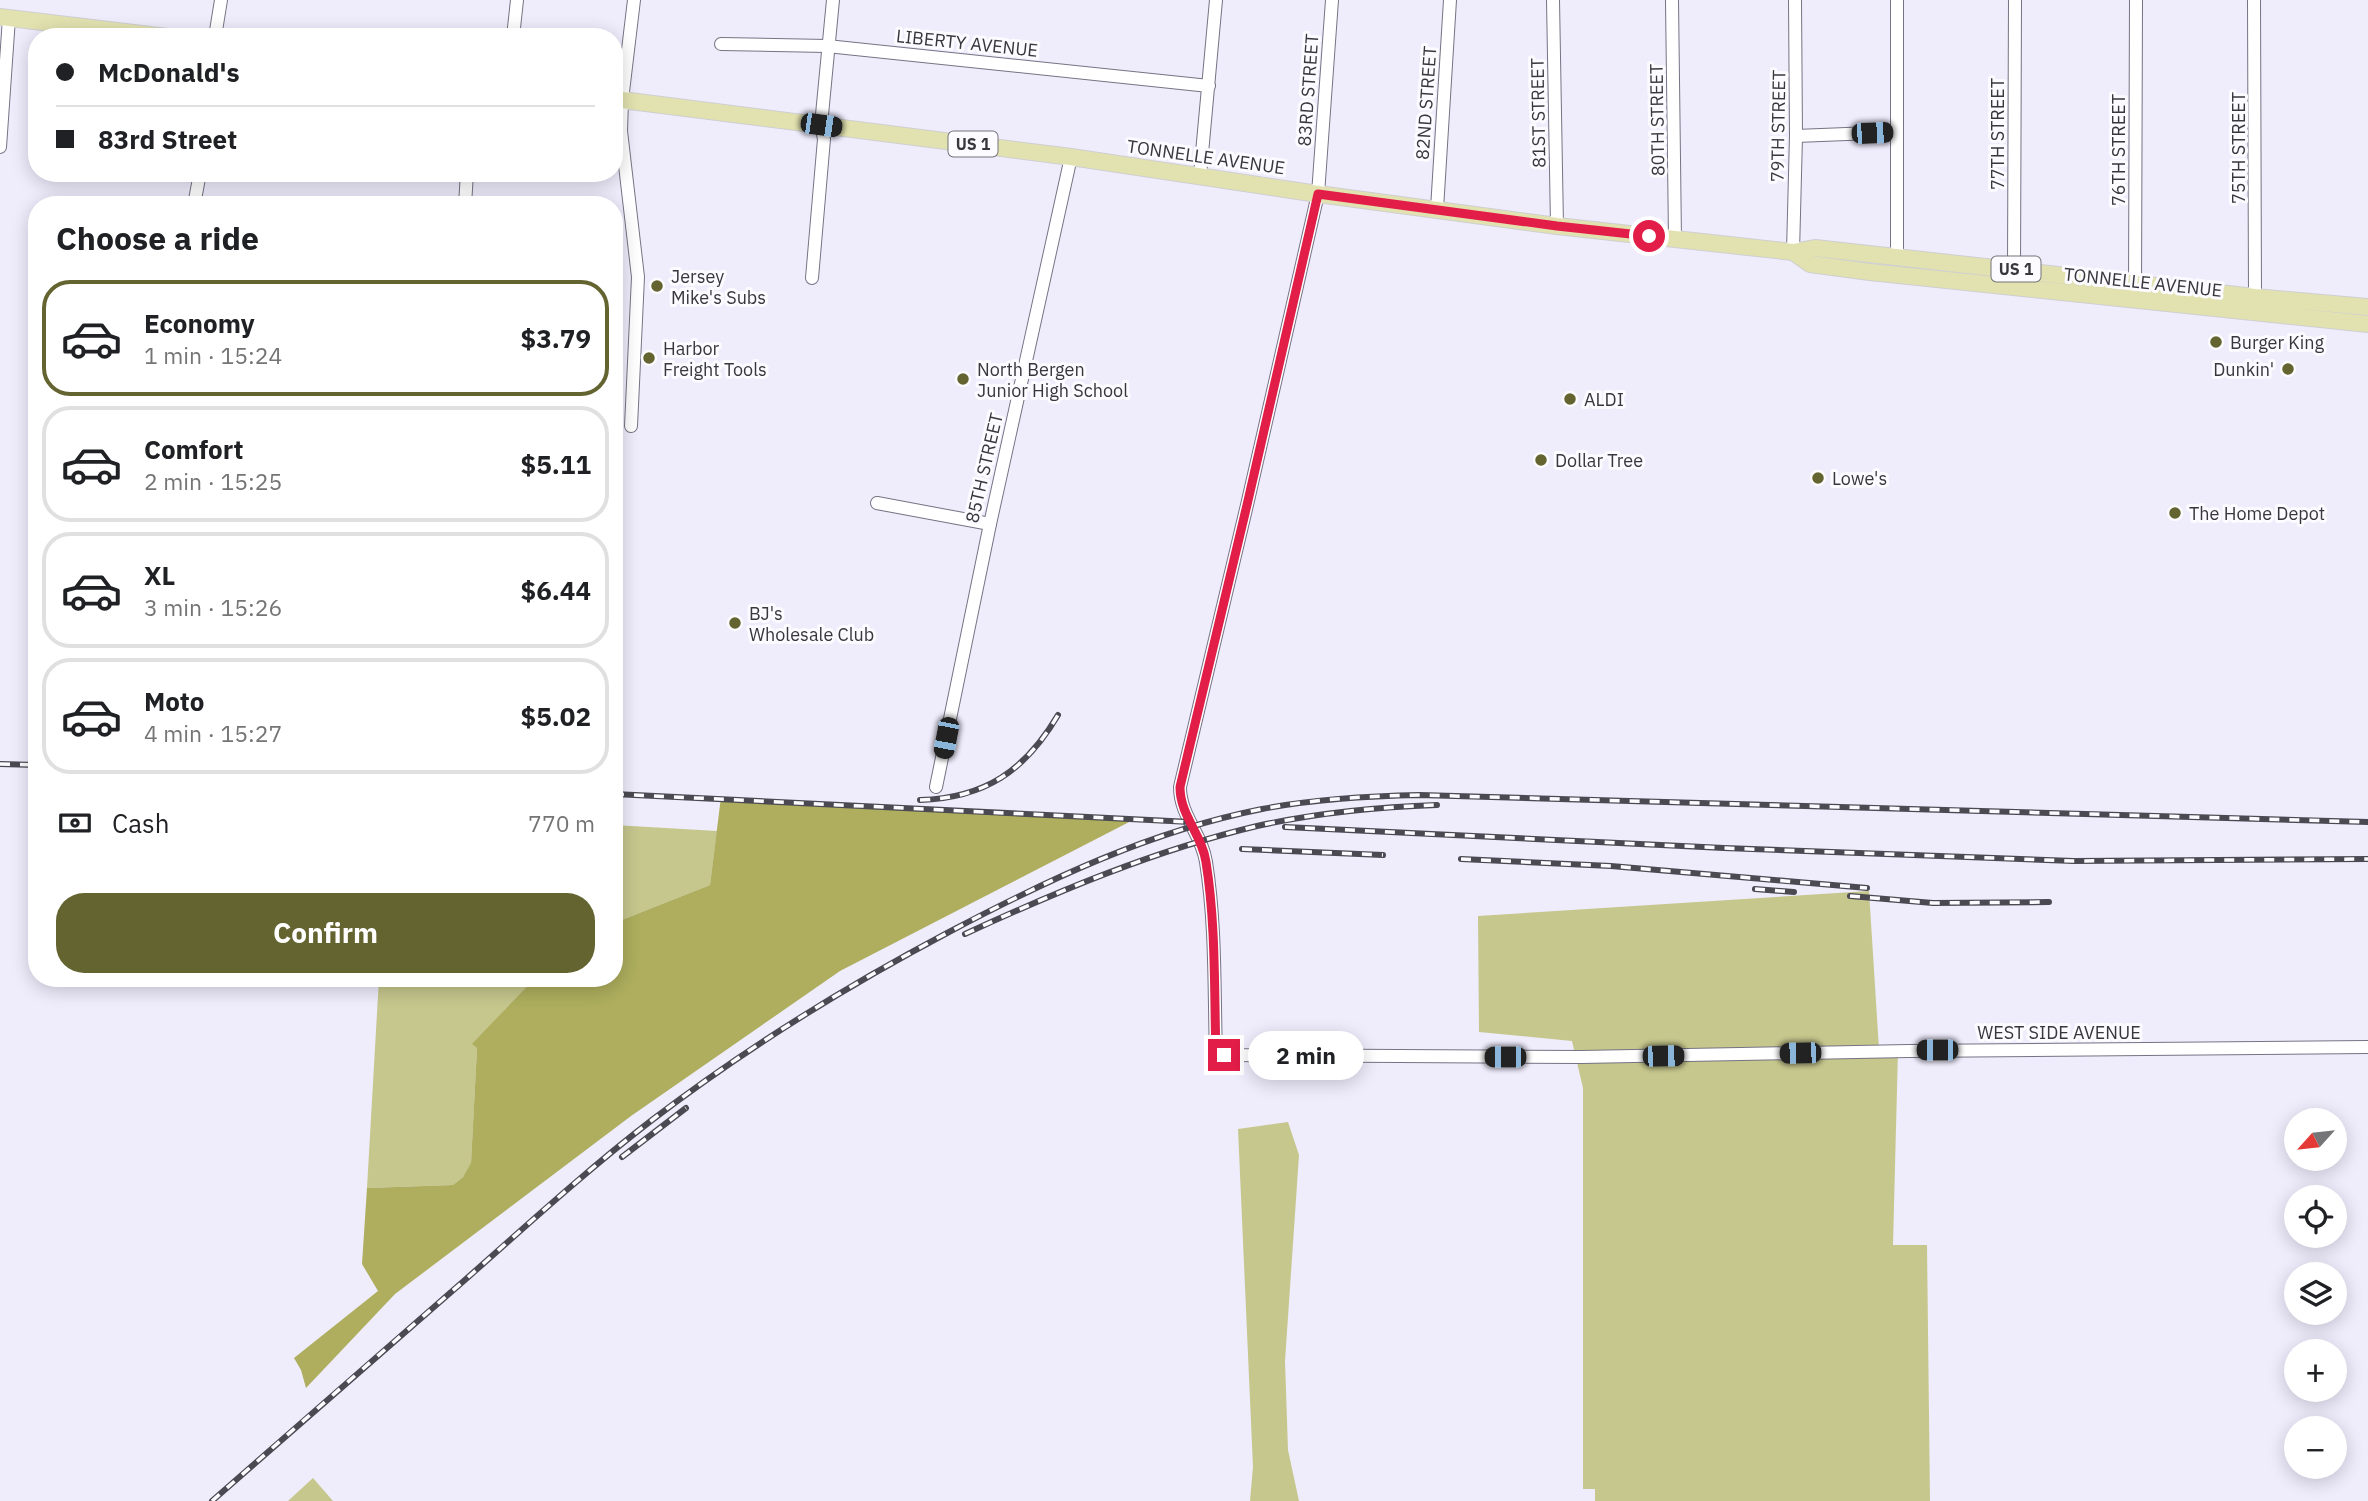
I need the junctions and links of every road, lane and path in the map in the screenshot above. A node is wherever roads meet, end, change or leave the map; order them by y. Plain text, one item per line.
1 (221, 0) edge
2 (517, 0) edge
3 (634, 0) edge
4 (833, 0) edge
5 (1216, 0) edge
6 (1332, 0) edge
7 (1450, 0) edge
8 (1553, 0) edge
9 (1672, 0) edge
10 (1795, 0) edge
11 (1897, 0) edge
12 (2015, 0) edge
13 (2136, 0) edge
14 (2254, 0) edge
15 (4, 18) edge
16 (90, 28) edge
17 (216, 28) edge
18 (514, 28) edge
19 (721, 44) dead end
20 (827, 46) junction
21 (623, 68) edge
22 (1209, 86) junction
23 (623, 100) edge
24 (821, 125) junction
25 (1897, 132) junction
26 (1796, 136) junction
27 (0, 147) edge
28 (623, 148) edge
29 (1071, 157) junction
30 (1200, 175) junction
31 (1318, 194) junction
32 (1437, 209) junction
33 (1557, 226) junction
34 (1675, 239) junction
35 (1793, 252) junction
36 (1897, 256) junction
37 (2014, 269) junction
38 (812, 278) dead end
39 (2135, 282) junction
40 (2255, 296) junction
41 (2134, 300) junction
42 (2368, 307) edge
43 (2368, 324) edge
44 (631, 426) dead end
45 (877, 503) dead end
46 (990, 524) junction
47 (936, 788) dead end
48 (2368, 1047) edge
49 (1581, 1058) joint

1 - 17 street
2 - 18 street
3 - 21 street
4 - 20 street
5 - 22 street
6 - 31 street, 83RD STREET
7 - 32 street, 82ND STREET
8 - 33 street, 81ST STREET
9 - 34 street, 80TH STREET
10 - 26 street, 79TH STREET
11 - 25 street
12 - 37 street, 77TH STREET
13 - 39 street, 76TH STREET
14 - 40 street, 75TH STREET
15 - 16 main road
15 - 27 street
19 - 20 street, LIBERTY AVENUE
20 - 22 street, LIBERTY AVENUE
20 - 24 street
22 - 30 street
23 - 24 main road, TONNELLE AVENUE / US 1
24 - 29 main road, TONNELLE AVENUE / US 1
24 - 38 street
25 - 26 street
25 - 36 street
26 - 35 street, 79TH STREET
28 - 44 street
29 - 30 main road, TONNELLE AVENUE / US 1
29 - 46 street, 85TH STREET
30 - 31 main road, TONNELLE AVENUE / US 1
31 - 32 main road, TONNELLE AVENUE / US 1
31 - 49 street, 83RD STREET
32 - 33 main road, TONNELLE AVENUE / US 1
33 - 34 main road, TONNELLE AVENUE / US 1
34 - 35 main road, TONNELLE AVENUE / US 1
35 - 36 main road, TONNELLE AVENUE / US 1
35 - 41 main road, TONNELLE AVENUE / US 1
36 - 37 main road, TONNELLE AVENUE / US 1
37 - 39 main road, TONNELLE AVENUE / US 1
39 - 40 main road, TONNELLE AVENUE / US 1
39 - 41 street, 76TH STREET
40 - 42 main road, TONNELLE AVENUE / US 1
41 - 43 main road, TONNELLE AVENUE / US 1
45 - 46 street
46 - 47 street, 85TH STREET
48 - 49 street, WEST SIDE AVENUE

